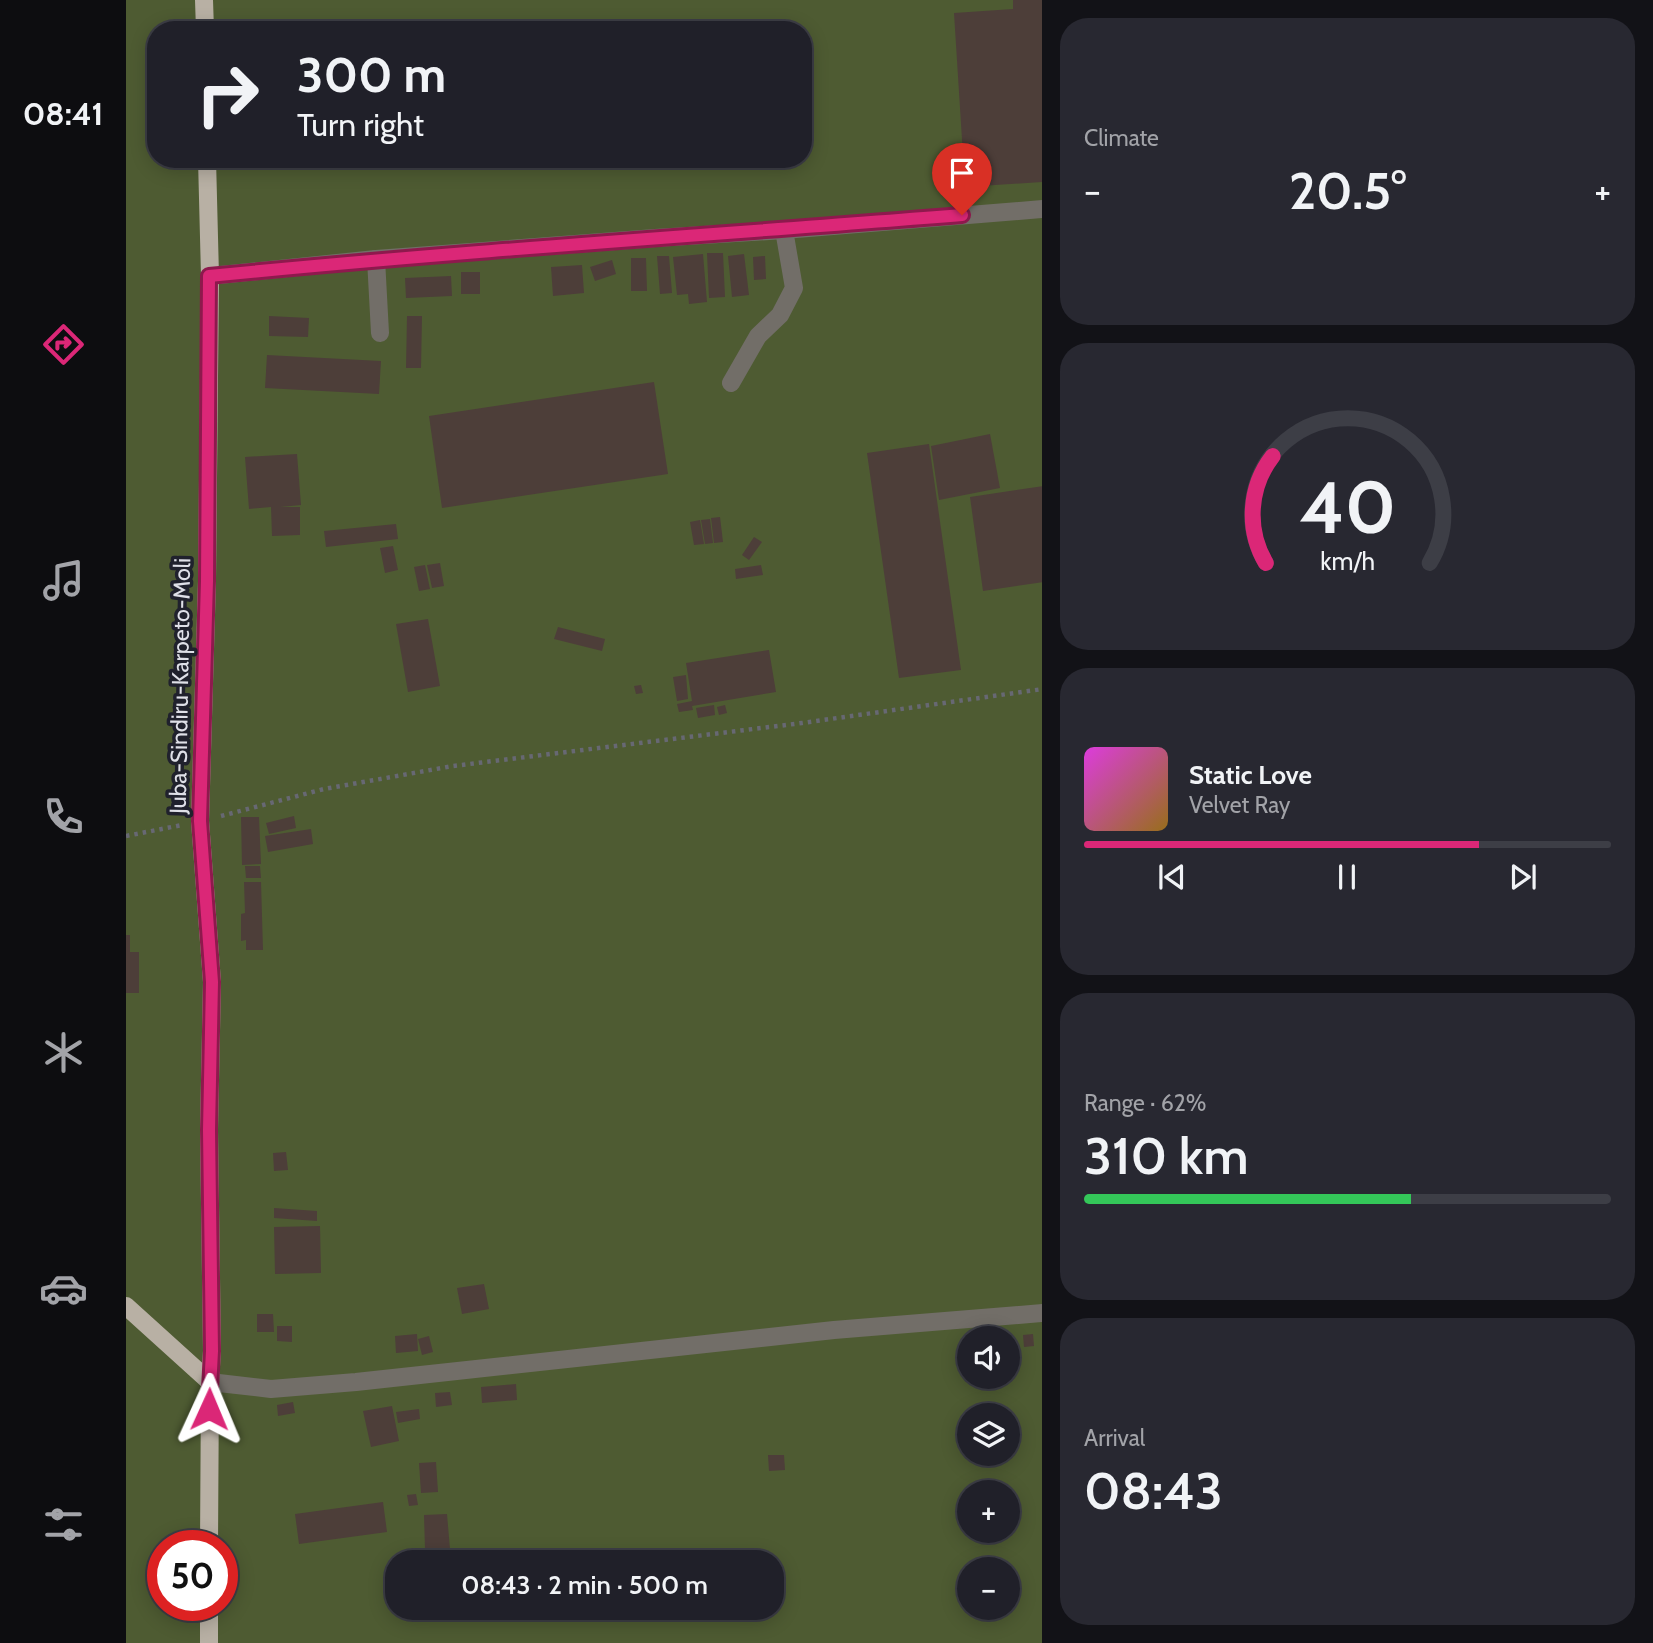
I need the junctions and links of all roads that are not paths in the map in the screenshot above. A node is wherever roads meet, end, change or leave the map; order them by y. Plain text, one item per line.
1 (204, 0) edge
2 (205, 21) edge
3 (207, 168) edge
4 (1042, 209) edge
5 (784, 230) junction
6 (376, 259) junction
7 (209, 276) junction
8 (380, 333) dead end
9 (731, 383) dead end
10 (126, 1306) edge
11 (1042, 1313) edge
12 (210, 1382) junction
13 (209, 1530) edge
14 (209, 1621) edge
15 (209, 1643) edge

1 - 2 main road
3 - 7 main road, Juba-Sindiru-Karpeto-Moli
4 - 5 street
5 - 6 street
5 - 9 street
6 - 7 street
6 - 8 street
7 - 12 main road, Juba-Sindiru-Karpeto-Moli
10 - 12 main road
11 - 12 street
12 - 13 main road, Juba-Sindiru-Karpeto-Moli
14 - 15 main road

